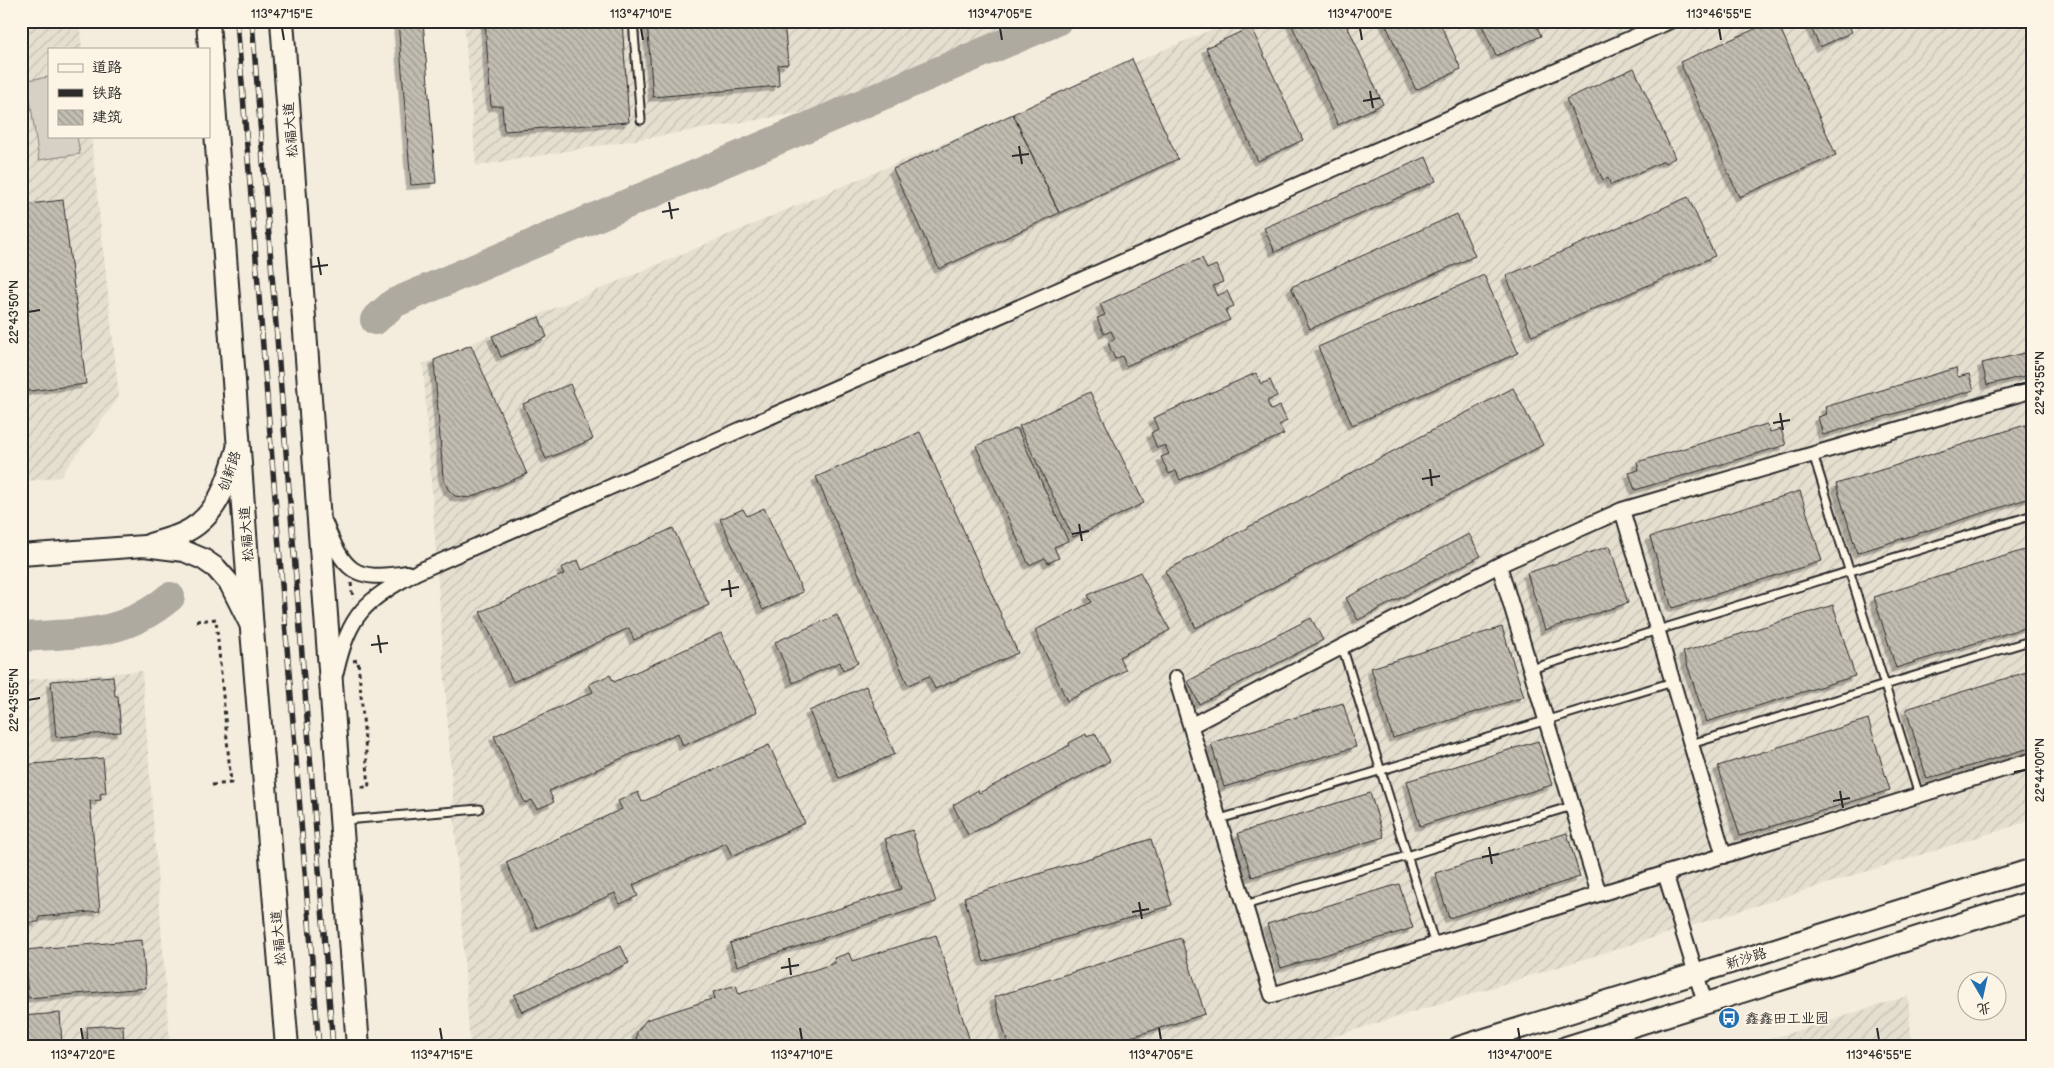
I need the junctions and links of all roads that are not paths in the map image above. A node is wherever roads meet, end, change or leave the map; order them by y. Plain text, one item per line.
1 (208, 21) edge
2 (282, 21) edge
3 (633, 21) edge
4 (1670, 21) edge
5 (210, 48) edge
6 (210, 48) edge
7 (641, 120) dead end
8 (2033, 390) edge
9 (239, 441) junction
10 (1813, 454) junction
11 (318, 503) junction
12 (1622, 510) junction
13 (2033, 515) edge
14 (144, 546) junction
15 (21, 555) edge
16 (1499, 565) junction
17 (1849, 571) junction
18 (417, 572) junction
19 (252, 630) junction
20 (1657, 630) junction
21 (2033, 640) edge
22 (1342, 646) junction
23 (1531, 669) junction
24 (1176, 678) dead end
25 (1673, 682) junction
26 (1884, 685) junction
27 (332, 688) junction
28 (1546, 720) junction
29 (1192, 724) junction
30 (1691, 744) junction
31 (2033, 760) edge
32 (1381, 770) junction
33 (1919, 795) junction
34 (1572, 806) junction
35 (479, 809) dead end
36 (1220, 819) junction
37 (342, 820) junction
38 (1408, 856) junction
39 (1724, 856) junction
40 (2033, 870) edge
41 (1665, 874) junction
42 (1599, 894) junction
43 (2033, 901) edge
44 (1245, 905) junction
45 (1435, 944) junction
46 (1696, 973) junction
47 (1706, 1003) junction
48 (286, 1047) edge
49 (358, 1047) edge
50 (1459, 1047) edge
51 (1566, 1047) edge

1 - 5 main road, 松福大道
2 - 11 main road, 松福大道
3 - 7 lane
4 - 18 street
6 - 9 main road, 松福大道
8 - 10 street
9 - 14 main road, 创新路
9 - 19 main road, 松福大道
10 - 12 street
10 - 17 lane
11 - 18 street
11 - 27 main road, 松福大道
12 - 16 street
12 - 20 street
13 - 17 lane
14 - 15 main road, 创新路
14 - 19 main road, 创新路
16 - 22 street
16 - 23 street
17 - 20 lane
17 - 26 lane
18 - 27 street
19 - 48 main road, 松福大道
20 - 23 lane
20 - 25 street
21 - 26 lane
22 - 29 street
22 - 32 lane
23 - 28 street
24 - 29 street
25 - 28 lane
25 - 30 street
26 - 30 lane
26 - 33 lane
27 - 37 main road, 松福大道
28 - 32 lane
28 - 34 street
29 - 36 street
30 - 39 street
31 - 33 street
32 - 36 lane
32 - 38 lane
33 - 39 street
34 - 38 lane
34 - 42 street
35 - 37 lane
36 - 44 street
37 - 49 main road, 松福大道
38 - 44 lane
38 - 45 lane
39 - 41 street
40 - 46 main road, 新沙路
41 - 42 street
41 - 46 street
42 - 45 street
43 - 47 main road
44 - 45 street
46 - 47 street
46 - 50 main road, 新沙路
47 - 51 main road

